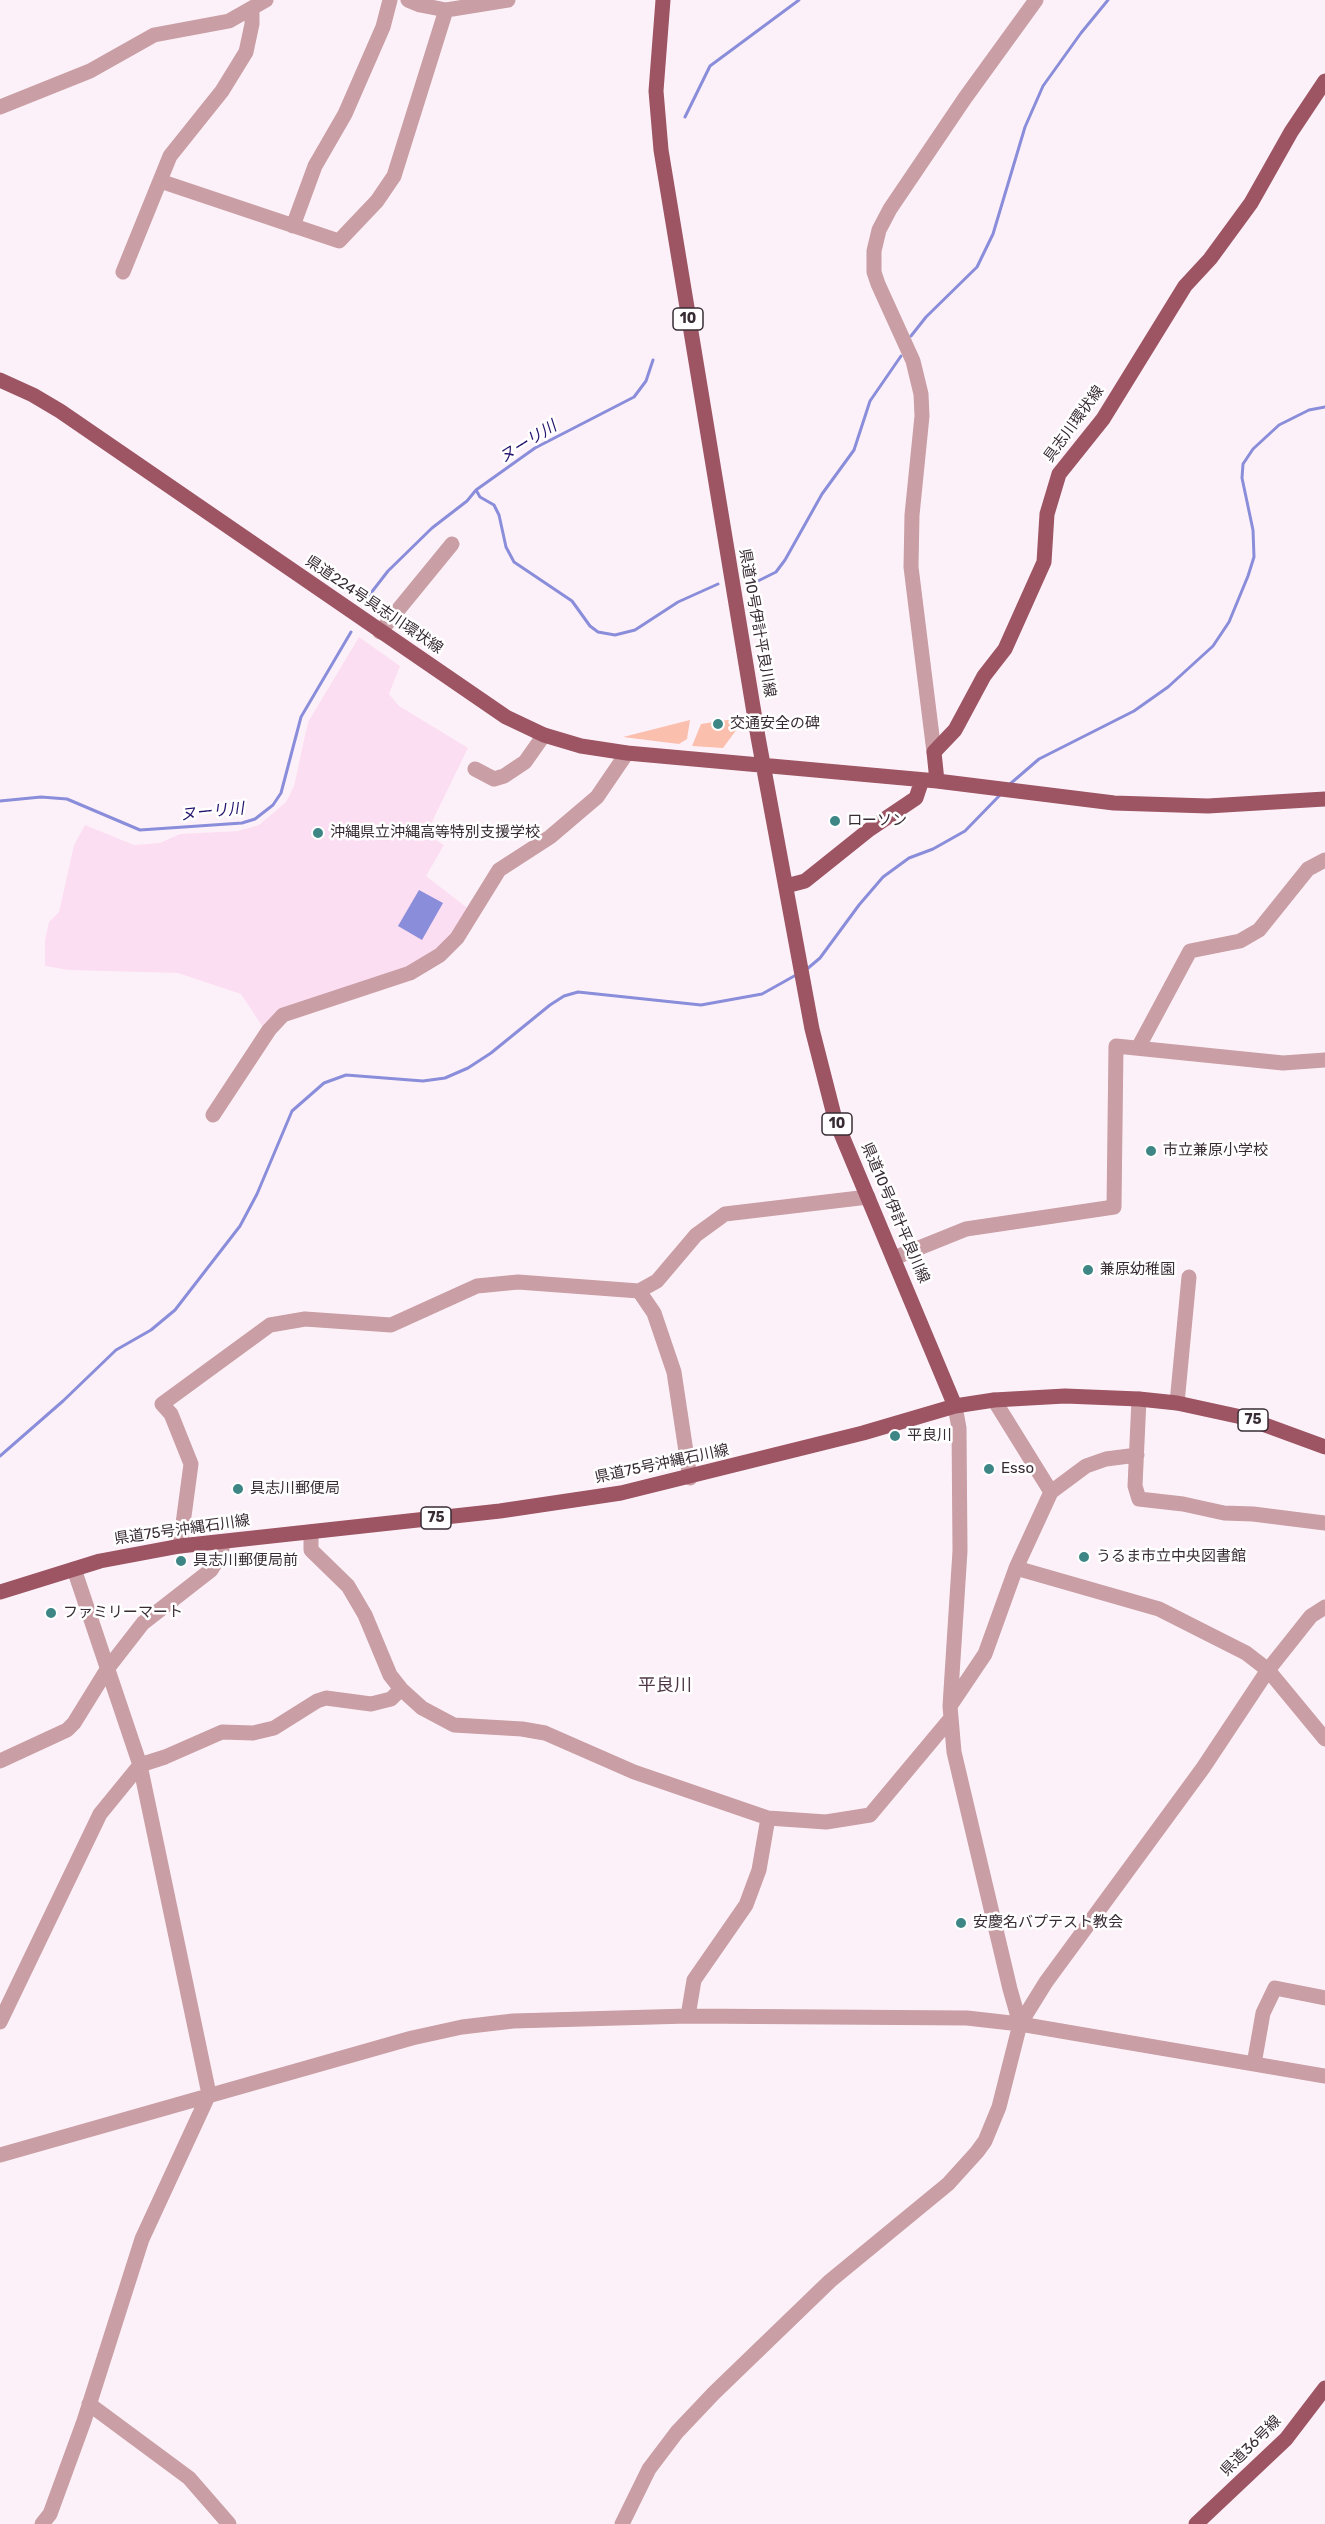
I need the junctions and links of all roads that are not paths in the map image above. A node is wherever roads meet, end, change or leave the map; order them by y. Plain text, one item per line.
1 (266, 0) edge
2 (390, 0) edge
3 (408, 0) edge
4 (508, 0) edge
5 (663, 0) edge
6 (1035, 0) edge
7 (252, 8) junction
8 (446, 10) junction
9 (1325, 81) edge
10 (0, 107) edge
11 (159, 181) junction
12 (293, 226) junction
13 (123, 272) dead end
14 (0, 380) edge
15 (452, 544) dead end
16 (380, 632) junction
17 (544, 735) junction
18 (933, 752) junction
19 (627, 753) junction
20 (764, 765) junction
21 (475, 769) dead end
22 (929, 781) junction
23 (1325, 799) edge
24 (1325, 861) edge
25 (786, 886) junction
26 (1138, 1048) junction
27 (1325, 1060) edge
28 (213, 1115) dead end
29 (868, 1197) junction
30 (894, 1258) junction
31 (1189, 1277) dead end
32 (639, 1291) junction
33 (1139, 1399) junction
34 (994, 1400) junction
35 (1177, 1403) junction
36 (955, 1406) junction
37 (1325, 1447) edge
38 (1137, 1455) junction
39 (690, 1478) junction
40 (1051, 1492) junction
41 (1325, 1523) edge
42 (311, 1532) junction
43 (223, 1542) junction
44 (180, 1546) junction
45 (1016, 1568) junction
46 (74, 1569) junction
47 (0, 1592) edge
48 (1325, 1607) edge
49 (108, 1668) junction
50 (1268, 1670) junction
51 (401, 1689) junction
52 (950, 1712) junction
53 (1325, 1739) edge
54 (0, 1761) edge
55 (140, 1765) junction
56 (768, 1818) junction
57 (1325, 1998) edge
58 (688, 2016) junction
59 (0, 2022) edge
60 (1020, 2024) junction
61 (1254, 2064) junction
62 (1325, 2076) edge
63 (209, 2094) junction
64 (0, 2155) edge
65 (1325, 2388) edge
66 (89, 2404) junction
67 (42, 2524) edge
68 (229, 2524) edge
69 (622, 2524) edge
70 (1196, 2524) edge

1 - 7 street
2 - 12 street
3 - 8 street
4 - 8 street
5 - 20 main road, 県道10号伊計平良川線 / 10
6 - 18 street
7 - 10 street
7 - 11 street
8 - 12 street
9 - 18 main road, 具志川環状線
11 - 12 street
11 - 13 street
14 - 16 main road, 県道224号具志川環状線
15 - 16 street
16 - 17 main road, 県道224号具志川環状線
17 - 19 main road, 県道224号具志川環状線
17 - 21 street
18 - 22 main road
19 - 20 main road, 県道224号具志川環状線
19 - 28 street
20 - 22 main road
20 - 25 main road, 県道10号伊計平良川線 / 10
22 - 23 main road
22 - 25 main road
24 - 26 street
25 - 29 main road, 県道10号伊計平良川線 / 10
26 - 27 street
26 - 30 street
29 - 30 main road, 県道10号伊計平良川線 / 10
29 - 32 street
30 - 36 main road, 県道10号伊計平良川線 / 10
31 - 35 street
32 - 39 street
32 - 44 street
33 - 34 main road, 県道75号沖縄石川線 / 75
33 - 35 main road, 県道75号沖縄石川線 / 75
33 - 38 street
34 - 36 main road, 県道75号沖縄石川線 / 75
34 - 40 street
35 - 37 main road, 県道75号沖縄石川線 / 75
36 - 39 main road, 県道75号沖縄石川線 / 75
36 - 52 street
38 - 40 street
38 - 41 street
39 - 42 main road, 県道75号沖縄石川線 / 75
40 - 45 street
42 - 43 main road, 県道75号沖縄石川線 / 75
42 - 51 street
43 - 44 main road, 県道75号沖縄石川線 / 75
43 - 49 street
44 - 46 main road, 県道75号沖縄石川線 / 75
45 - 50 street
45 - 52 street
46 - 47 main road, 県道75号沖縄石川線 / 75
46 - 49 street
48 - 50 street
49 - 54 street
49 - 55 street
50 - 53 street
50 - 60 street
51 - 55 street
51 - 56 street
52 - 56 street
52 - 60 street
55 - 59 street
55 - 63 street
56 - 58 street
57 - 61 street
58 - 60 street
58 - 63 street
60 - 61 street
60 - 69 street
61 - 62 street
63 - 64 street
63 - 66 street
65 - 70 main road, 県道36号線
66 - 67 street
66 - 68 street

